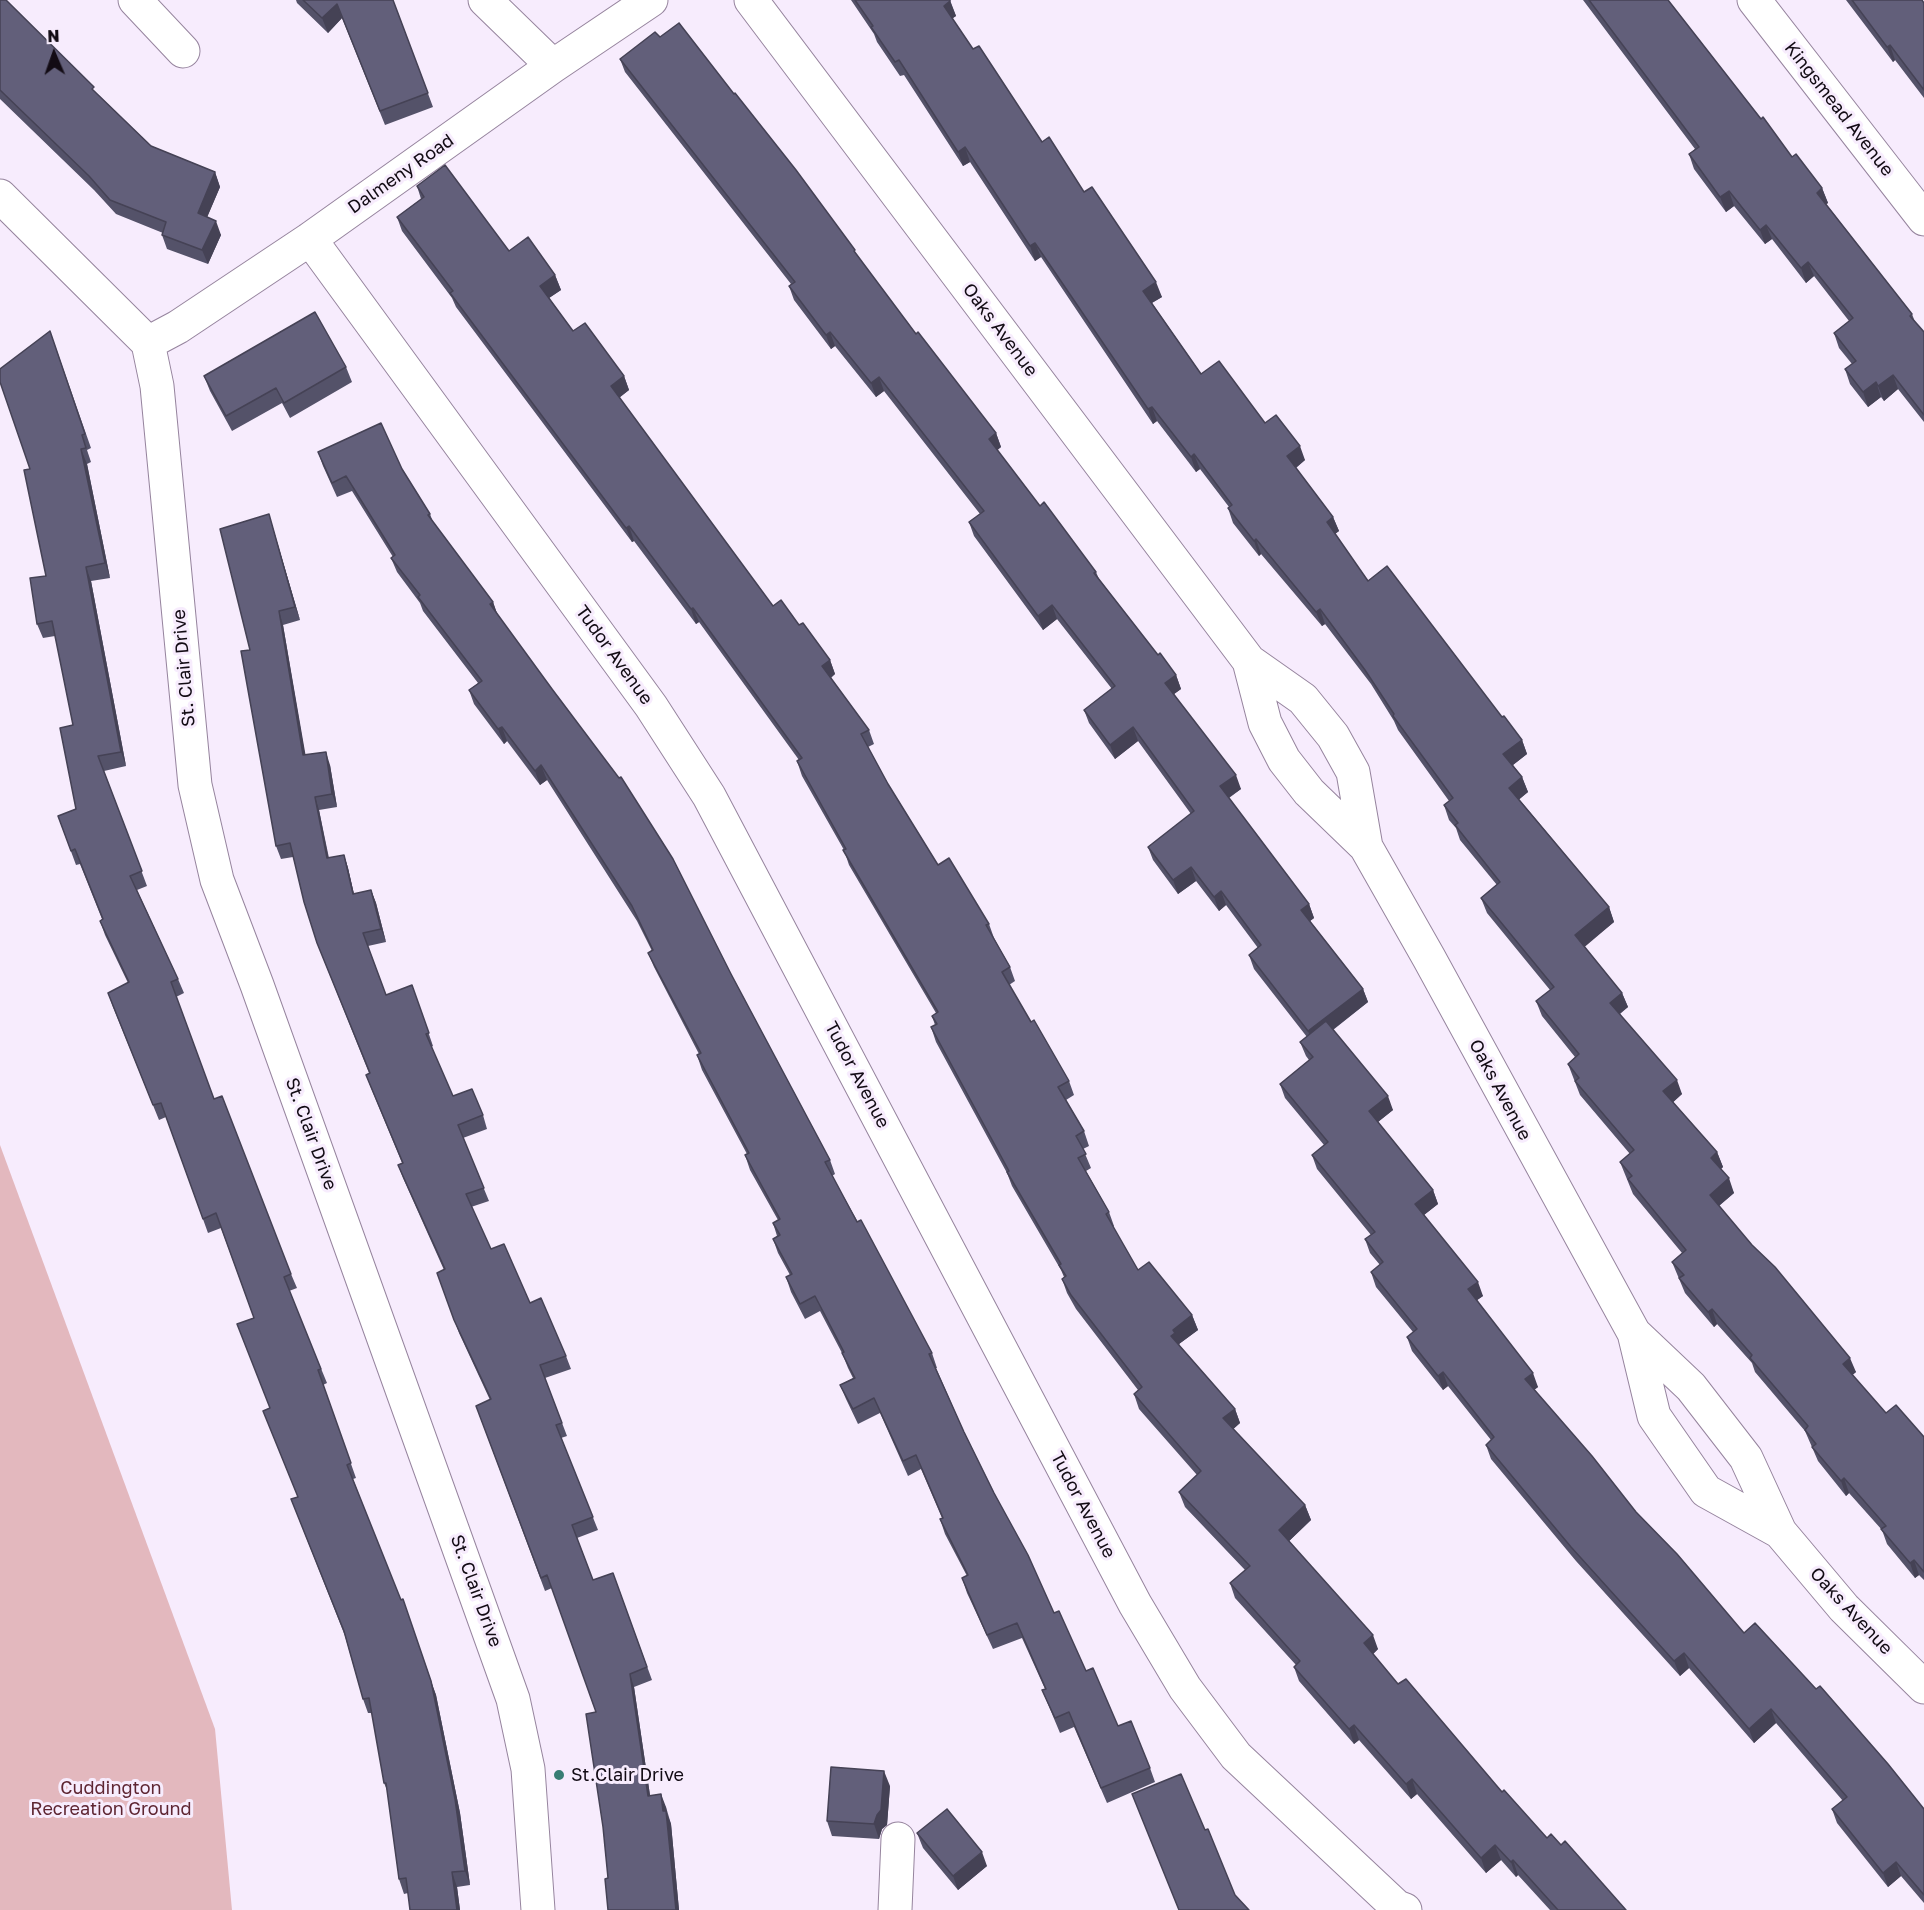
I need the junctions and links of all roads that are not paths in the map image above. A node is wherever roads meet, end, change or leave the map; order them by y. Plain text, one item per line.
1 (135, 0) edge
2 (484, 0) edge
3 (651, 0) edge
4 (751, 0) edge
5 (1754, 0) edge
6 (183, 51) dead end
7 (553, 66) junction
8 (0, 196) edge
9 (1924, 219) edge
10 (310, 239) junction
11 (148, 343) junction
12 (1249, 661) junction
13 (1366, 847) junction
14 (1634, 1334) junction
15 (1780, 1532) junction
16 (1924, 1687) edge
17 (898, 1839) dead end
18 (1400, 1909) edge
19 (538, 1910) edge
20 (895, 1910) edge

1 - 6 street
2 - 7 street
3 - 7 street, Dalmeny Road
4 - 12 street, Oaks Avenue
5 - 9 street, Kingsmead Avenue
7 - 10 street, Dalmeny Road
8 - 11 street
10 - 11 street, Dalmeny Road
10 - 18 street, Tudor Avenue
11 - 19 street, St. Clair Drive
12 - 13 street, Oaks Avenue
12 - 13 street, Oaks Avenue
13 - 14 street, Oaks Avenue
14 - 15 street, Oaks Avenue
14 - 15 street, Oaks Avenue
15 - 16 street, Oaks Avenue
17 - 20 street

